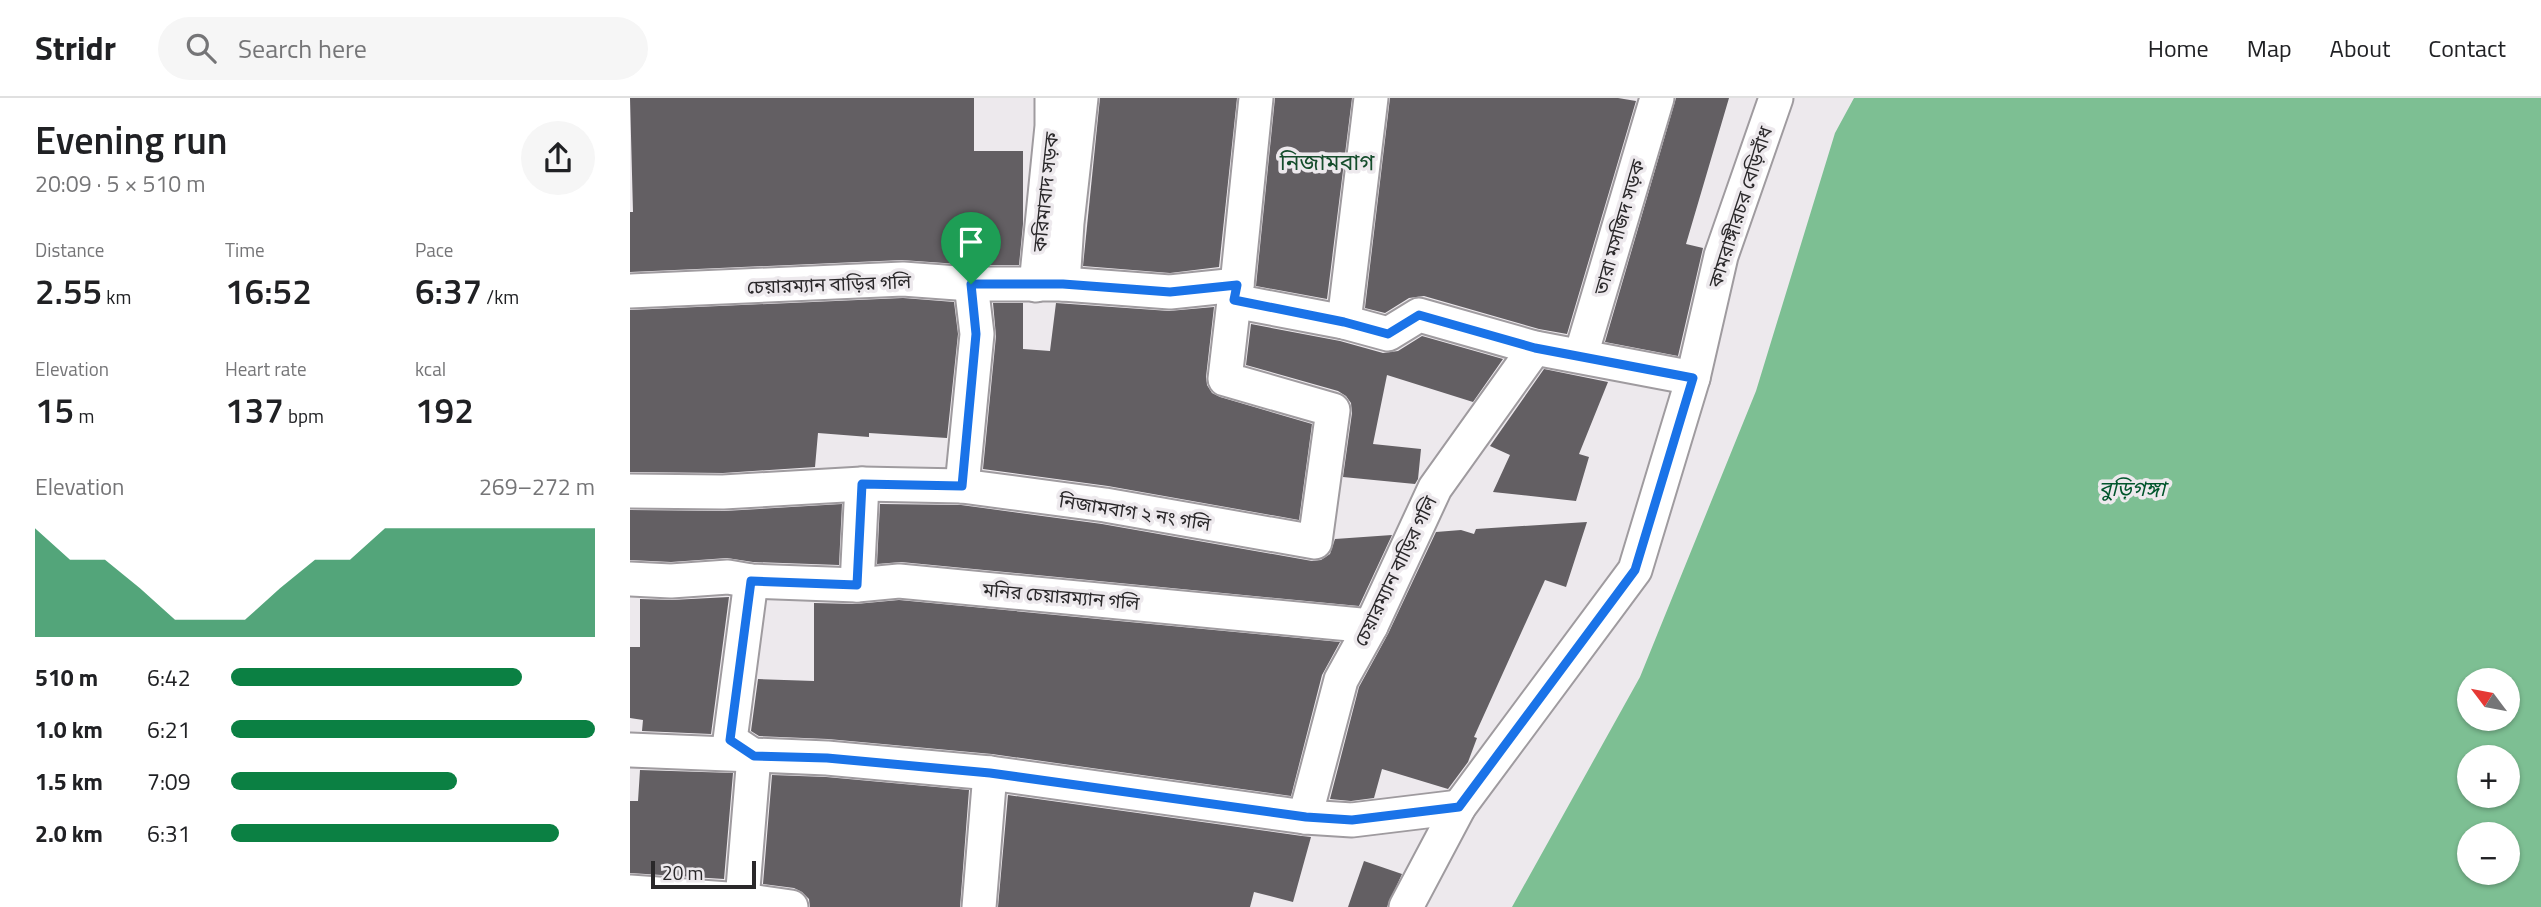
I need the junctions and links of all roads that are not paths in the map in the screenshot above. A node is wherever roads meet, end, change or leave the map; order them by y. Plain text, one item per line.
1 (1052, 98) edge
2 (1081, 98) edge
3 (1256, 98) edge
4 (1371, 98) edge
5 (1657, 98) edge
6 (1776, 98) edge
7 (971, 284) junction
8 (1049, 285) junction
9 (630, 291) edge
10 (1236, 293) junction
11 (1344, 322) junction
12 (1535, 348) junction
13 (1581, 355) junction
14 (1693, 378) junction
15 (862, 484) junction
16 (962, 486) junction
17 (630, 491) edge
18 (630, 579) edge
19 (751, 581) junction
20 (857, 585) junction
21 (1371, 626) junction
22 (630, 750) edge
23 (754, 756) junction
24 (990, 773) junction
25 (1459, 807) junction
26 (1306, 817) junction
27 (630, 891) edge
28 (742, 900) junction
29 (791, 907) edge
30 (979, 907) edge
31 (1406, 907) edge

1 - 8 street, করিমাবাদ সড়ক
2 - 8 street
3 - 10 street
4 - 11 street
5 - 13 street, তারা মসজিদ সড়ক
6 - 14 street, কামরাঙ্গীরচর বেড়িবাঁধ
7 - 8 street, চেয়ারম্যান বাড়ির গলি
7 - 9 street, চেয়ারম্যান বাড়ির গলি
7 - 16 street
8 - 10 street, চেয়ারম্যান বাড়ির গলি
10 - 11 street, চেয়ারম্যান বাড়ির গলি
10 - 16 street, নিজামবাগ ২ নং গলি
11 - 12 street, চেয়ারম্যান বাড়ির গলি
12 - 13 street, চেয়ারম্যান বাড়ির গলি
12 - 21 street, চেয়ারম্যান বাড়ির গলি
13 - 14 street, চেয়ারম্যান বাড়ির গলি
14 - 25 street, কামরাঙ্গীরচর বেড়িবাঁধ
15 - 16 street, নিজামবাগ ২ নং গলি
15 - 17 street, নিজামবাগ ২ নং গলি
15 - 20 street
18 - 19 street, মনির চেয়ারম্যান গলি
19 - 20 street, মনির চেয়ারম্যান গলি
19 - 23 street
20 - 21 street, মনির চেয়ারম্যান গলি
21 - 26 street, চেয়ারম্যান বাড়ির গলি
22 - 23 street
23 - 24 street
23 - 28 street
24 - 26 street
24 - 30 street
25 - 26 street
25 - 31 street, কামরাঙ্গীরচর বেড়িবাঁধ
27 - 28 street
28 - 29 street

